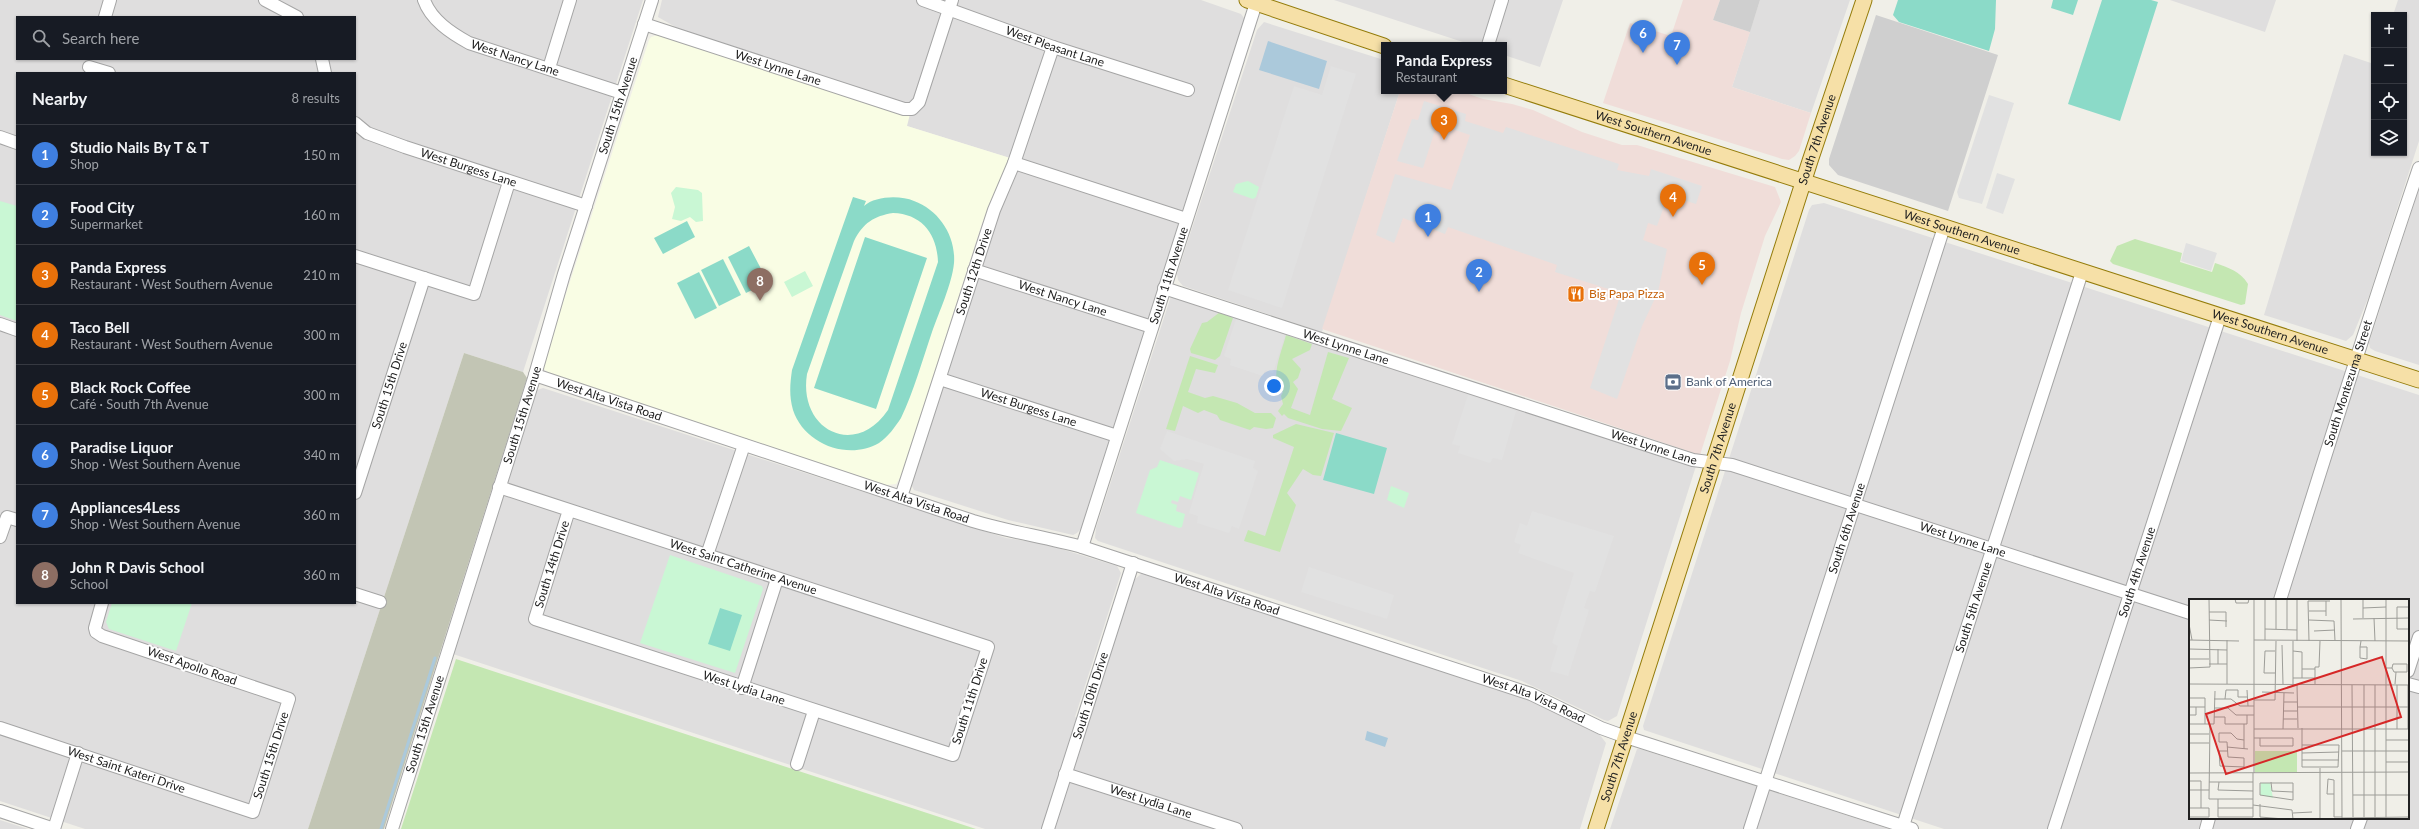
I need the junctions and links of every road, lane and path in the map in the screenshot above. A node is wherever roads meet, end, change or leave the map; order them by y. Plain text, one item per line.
1 (110, 0) edge
2 (265, 0) edge
3 (424, 0) edge
4 (570, 0) edge
5 (652, 0) edge
6 (923, 0) edge
7 (1502, 0) edge
8 (1864, 0) edge
9 (1252, 2) edge
10 (950, 4) edge
11 (105, 16) edge
12 (295, 16) edge
13 (644, 24) junction
14 (1489, 42) edge
15 (1381, 45) edge
16 (1053, 47) junction
17 (322, 60) edge
18 (89, 66) edge
19 (549, 68) junction
20 (105, 72) edge
21 (325, 72) edge
22 (1507, 86) edge
23 (1188, 90) dead end
24 (622, 93) junction
25 (356, 124) edge
26 (1, 139) edge
27 (16, 143) edge
28 (1014, 163) junction
29 (2419, 168) edge
30 (509, 182) junction
31 (1804, 182) junction
32 (586, 206) junction
33 (1186, 219) junction
34 (1944, 227) junction
35 (356, 256) edge
36 (974, 270) junction
37 (2082, 272) junction
38 (424, 278) junction
39 (1164, 288) junction
40 (2220, 316) junction
41 (0, 324) edge
42 (1152, 327) junction
43 (16, 330) edge
44 (2356, 360) junction
45 (535, 376) junction
46 (940, 379) junction
47 (2419, 380) edge
48 (1117, 436) junction
49 (744, 445) junction
50 (1713, 464) junction
51 (359, 471) edge
52 (499, 487) junction
53 (356, 488) edge
54 (901, 497) junction
55 (1854, 504) junction
56 (569, 510) junction
57 (12, 518) edge
58 (0, 537) edge
59 (1082, 547) junction
60 (1992, 549) junction
61 (707, 555) junction
62 (1133, 563) junction
63 (778, 579) junction
64 (2130, 593) junction
65 (356, 594) edge
66 (2280, 599) edge
67 (380, 602) dead end
68 (102, 604) edge
69 (2189, 613) edge
70 (535, 619) joint
71 (2419, 637) edge
72 (988, 647) joint
73 (2409, 668) edge
74 (2409, 684) edge
75 (742, 688) junction
76 (2419, 688) edge
77 (289, 699) joint
78 (814, 711) junction
79 (0, 728) edge
80 (1626, 737) junction
81 (78, 753) junction
82 (953, 755) joint
83 (797, 764) dead end
84 (1065, 774) junction
85 (1766, 781) junction
86 (0, 811) edge
87 (253, 812) joint
88 (2209, 819) edge
89 (2361, 819) edge
90 (1906, 828) edge
91 (54, 829) edge
92 (392, 829) edge
93 (1048, 829) edge
94 (1236, 829) edge
95 (1596, 829) edge
96 (1750, 829) edge
97 (2054, 829) edge
98 (2206, 829) edge
99 (2358, 829) edge

1 - 11 street
2 - 12 street
3 - 19 street, West Nancy Lane
4 - 19 street
5 - 13 street, South 15th Avenue
6 - 10 street, West Pleasant Lane
7 - 14 street
8 - 31 main road, South 7th Avenue
9 - 15 main road
9 - 33 street, South 11th Avenue
10 - 13 street, West Lynne Lane
10 - 16 street, West Pleasant Lane
13 - 24 street, South 15th Avenue
16 - 23 street, West Pleasant Lane
16 - 28 street, South 12th Drive
17 - 21 street
18 - 20 street
19 - 24 street, West Nancy Lane
22 - 31 main road, West Southern Avenue
24 - 32 street, South 15th Avenue
25 - 30 street, West Burgess Lane
26 - 27 street
28 - 33 street
28 - 36 street, South 12th Drive
29 - 44 street, South Montezuma Street
30 - 32 street, West Burgess Lane
30 - 38 street
31 - 34 main road, West Southern Avenue
31 - 50 main road, South 7th Avenue
32 - 45 street, South 15th Avenue
33 - 39 street, South 11th Avenue
34 - 37 main road, West Southern Avenue
34 - 55 street, South 6th Avenue
35 - 38 street
36 - 42 street, West Nancy Lane
36 - 46 street, South 12th Drive
37 - 40 main road, West Southern Avenue
37 - 60 street, South 5th Avenue
38 - 51 street, South 15th Drive
39 - 42 street, South 11th Avenue
39 - 50 street, West Lynne Lane
40 - 44 main road, West Southern Avenue
40 - 64 street, South 4th Avenue
41 - 43 street
42 - 48 street, South 11th Avenue
44 - 47 main road, West Southern Avenue
44 - 66 street, South Montezuma Street
45 - 49 street, West Alta Vista Road
45 - 52 street, South 15th Avenue
46 - 48 street, West Burgess Lane
46 - 54 street, South 12th Drive
48 - 59 street, South 11th Avenue
49 - 54 street, West Alta Vista Road
49 - 61 street
50 - 55 street, West Lynne Lane
50 - 80 main road, South 7th Avenue
51 - 53 street, South 15th Drive
52 - 56 street, West Saint Catherine Avenue
52 - 92 street, South 15th Avenue
54 - 59 street, West Alta Vista Road
55 - 60 street, West Lynne Lane
55 - 85 street, South 6th Avenue
56 - 61 street, West Saint Catherine Avenue
56 - 70 street, South 14th Drive
57 - 58 street
59 - 62 street, West Alta Vista Road
60 - 64 street, West Lynne Lane
60 - 90 street, South 5th Avenue
61 - 63 street, West Saint Catherine Avenue
62 - 80 street, West Alta Vista Road
62 - 84 street, South 10th Drive
63 - 72 street, West Saint Catherine Avenue
63 - 75 street
64 - 69 street, West Lynne Lane
64 - 97 street, South 4th Avenue
65 - 67 street
68 - 77 street, West Apollo Road
70 - 75 street, West Lydia Lane
71 - 73 street
72 - 82 street, South 11th Drive
74 - 76 street
75 - 78 street, West Lydia Lane
77 - 87 street, South 15th Drive
78 - 82 street, West Lydia Lane
78 - 83 street
79 - 81 street, West Saint Kateri Drive
80 - 85 street, West Alta Vista Road
80 - 95 main road, South 7th Avenue
81 - 87 street, West Saint Kateri Drive
81 - 91 street
84 - 93 street, South 10th Drive
84 - 94 street, West Lydia Lane
85 - 90 street, West Alta Vista Road
85 - 96 street, South 6th Avenue
86 - 91 street
88 - 98 street
89 - 99 street

